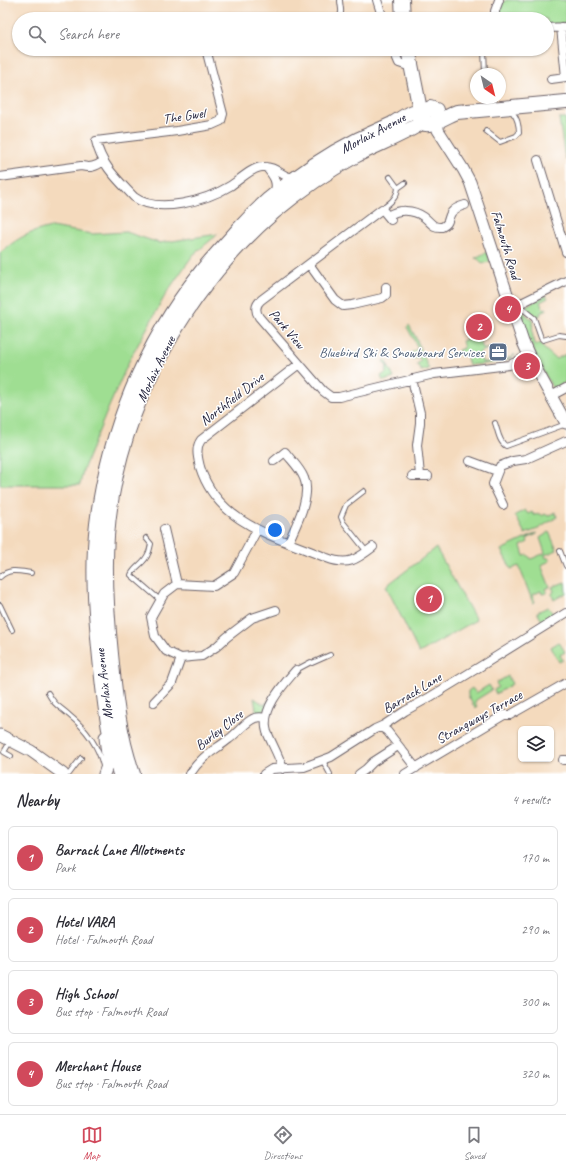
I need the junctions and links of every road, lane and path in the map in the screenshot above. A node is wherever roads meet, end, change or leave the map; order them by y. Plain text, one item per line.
1 (340, 0) edge
2 (377, 0) edge
3 (402, 0) edge
4 (499, 0) edge
5 (341, 12) edge
6 (381, 12) edge
7 (403, 12) edge
8 (495, 12) edge
9 (564, 27) edge
10 (554, 28) edge
11 (208, 56) edge
12 (396, 56) edge
13 (409, 56) edge
14 (484, 56) edge
15 (411, 67) junction
16 (485, 68) edge
17 (566, 77) edge
18 (551, 79) dead end
19 (566, 102) edge
20 (513, 107) junction
21 (421, 115) junction
22 (438, 120) junction
23 (486, 131) dead end
24 (538, 160) dead end
25 (103, 161) junction
26 (266, 167) junction
27 (300, 175) junction
28 (0, 177) edge
29 (390, 177) dead end
30 (405, 183) dead end
31 (398, 188) junction
32 (270, 198) junction
33 (466, 205) dead end
34 (382, 209) junction
35 (566, 252) edge
36 (309, 264) junction
37 (566, 281) edge
38 (386, 287) dead end
39 (514, 307) junction
40 (566, 336) edge
41 (529, 356) junction
42 (299, 364) junction
43 (412, 379) junction
44 (566, 388) edge
45 (551, 396) junction
46 (495, 423) dead end
47 (566, 423) edge
48 (566, 442) edge
49 (505, 446) junction
50 (504, 451) dead end
51 (274, 461) dead end
52 (470, 461) dead end
53 (497, 471) junction
54 (420, 476) dead end
55 (364, 491) dead end
56 (503, 504) dead end
57 (164, 529) dead end
58 (257, 530) junction
59 (146, 538) dead end
60 (288, 542) junction
61 (370, 550) joint
62 (560, 551) dead end
63 (566, 566) edge
64 (31, 573) dead end
65 (0, 577) edge
66 (177, 584) junction
67 (160, 600) junction
68 (0, 605) edge
69 (276, 610) dead end
70 (566, 613) edge
71 (12, 630) dead end
72 (330, 655) dead end
73 (181, 658) junction
74 (296, 670) joint
75 (566, 683) edge
76 (48, 693) dead end
77 (105, 700) junction
78 (154, 702) dead end
79 (266, 718) junction
80 (381, 727) junction
81 (0, 735) edge
82 (11, 740) junction
83 (398, 746) junction
84 (11, 756) dead end
85 (81, 758) dead end
86 (323, 761) junction
87 (416, 768) junction
88 (283, 769) junction
89 (192, 773) edge
90 (63, 774) edge
91 (69, 774) edge
92 (104, 774) edge
93 (120, 774) edge
94 (132, 774) edge
95 (264, 774) edge
96 (330, 774) edge
97 (359, 774) edge
98 (405, 774) edge

1 - 5 lane
2 - 6 street
3 - 7 highway
4 - 8 street
9 - 10 street
9 - 17 street
11 - 25 street, The Gwel
12 - 15 street
13 - 15 highway
14 - 16 lane
15 - 21 highway
17 - 18 street
19 - 20 highway
20 - 22 highway
20 - 23 lane
21 - 22 highway
21 - 27 highway, Morlaix Avenue
21 - 94 highway, Morlaix Avenue
22 - 39 street, Falmouth Road
24 - 35 street
25 - 26 street, The Gwel
25 - 28 street
26 - 27 street
26 - 32 street
27 - 32 highway, Morlaix Avenue
29 - 31 lane
30 - 31 lane
31 - 34 lane
32 - 77 highway, Morlaix Avenue
33 - 34 street
34 - 36 street, Park View
36 - 38 street
36 - 42 street, Park View
37 - 39 street
39 - 40 lane
39 - 41 street, Falmouth Road
41 - 43 street, Park View
41 - 45 street, Falmouth Road
42 - 43 street, Park View
42 - 58 street, Northfield Drive
43 - 54 street
44 - 45 street
45 - 47 street, Falmouth Road
46 - 49 lane
47 - 49 lane
48 - 53 street
49 - 50 lane
51 - 60 street
52 - 53 street
53 - 56 street
55 - 61 lane
57 - 66 street
58 - 60 street, Northfield Drive
58 - 66 street
59 - 67 lane
60 - 61 street, Northfield Drive
62 - 63 lane
64 - 65 lane
66 - 67 street
67 - 73 street
68 - 71 lane
69 - 73 street
70 - 80 street, Barrack Lane
72 - 74 lane
73 - 78 street
74 - 79 street
75 - 87 street, Strangways Terrace
76 - 92 lane
77 - 92 street
77 - 93 highway, Morlaix Avenue
79 - 88 street
79 - 89 street, Burley Close
80 - 83 street
80 - 86 street, Barrack Lane
81 - 82 street
82 - 84 lane
82 - 90 street
83 - 87 street
83 - 97 street
85 - 91 lane
86 - 88 street, Barrack Lane
86 - 96 lane
87 - 98 street, Strangways Terrace
88 - 95 street, Barrack Lane

